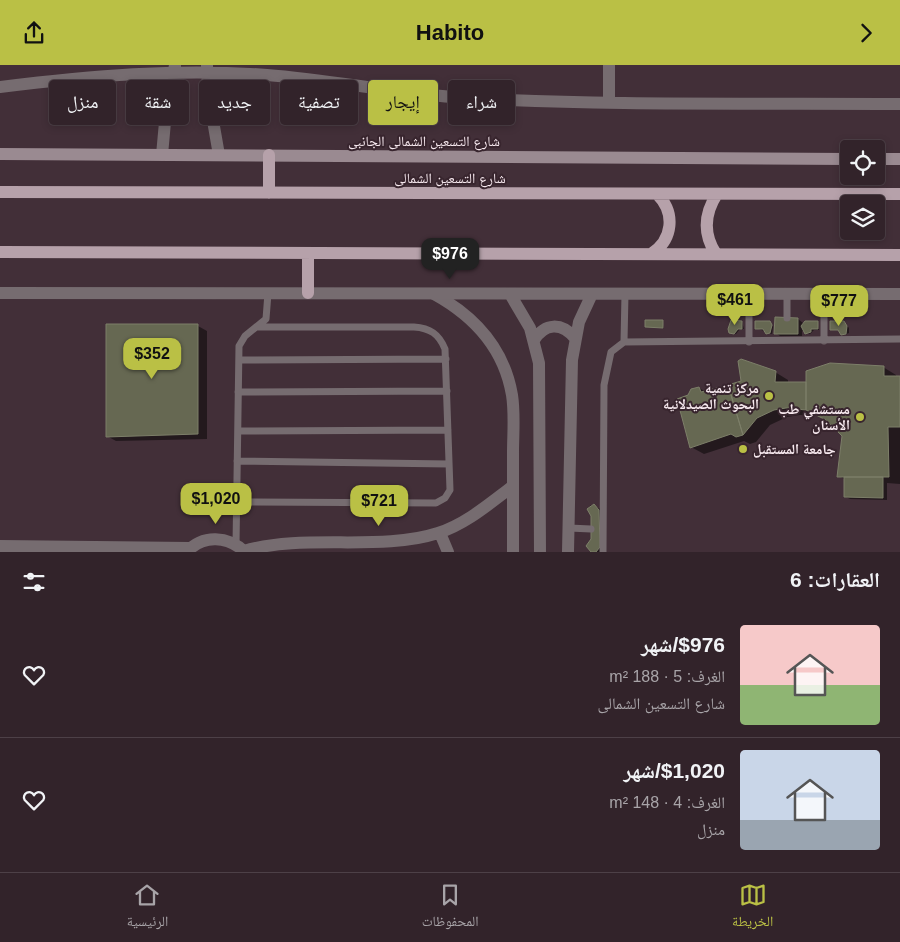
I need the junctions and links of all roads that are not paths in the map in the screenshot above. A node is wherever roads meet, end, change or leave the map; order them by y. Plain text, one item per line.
1 (608, 65) edge
2 (175, 68) edge
3 (207, 69) edge
4 (0, 87) edge
5 (609, 102) junction
6 (900, 104) edge
7 (0, 153) edge
8 (162, 155) junction
9 (219, 155) junction
10 (269, 155) junction
11 (840, 159) edge
12 (885, 159) edge
13 (900, 159) edge
14 (0, 191) edge
15 (269, 193) junction
16 (657, 194) junction
17 (717, 194) junction
18 (900, 194) edge
19 (0, 252) edge
20 (308, 253) junction
21 (650, 254) junction
22 (716, 254) junction
23 (900, 255) edge
24 (0, 293) edge
25 (268, 293) junction
26 (308, 293) junction
27 (434, 294) junction
28 (510, 294) junction
29 (592, 294) junction
30 (625, 294) junction
31 (749, 294) junction
32 (900, 294) edge
33 (787, 295) junction
34 (824, 295) junction
35 (787, 318) dead end
36 (259, 327) junction
37 (575, 337) junction
38 (900, 339) edge
39 (534, 340) junction
40 (624, 341) junction
41 (749, 341) junction
42 (824, 341) junction
43 (446, 359) junction
44 (239, 360) junction
45 (447, 391) junction
46 (238, 392) junction
47 (448, 430) junction
48 (238, 431) junction
49 (237, 461) junction
50 (449, 464) junction
51 (512, 487) junction
52 (237, 502) junction
53 (569, 528) junction
54 (597, 529) junction
55 (440, 533) junction
56 (0, 546) edge
57 (242, 549) edge
58 (188, 550) edge
59 (448, 552) edge
60 (512, 552) edge
61 (540, 552) edge
62 (568, 552) edge
63 (603, 552) edge

1 - 5 street
2 - 3 street
2 - 4 street
2 - 8 street
3 - 5 street
3 - 9 street
5 - 6 street
7 - 8 main road, شارع التسعين الشمالى الجانبى
8 - 9 main road, شارع التسعين الشمالى الجانبى
9 - 10 main road, شارع التسعين الشمالى الجانبى
10 - 11 main road, شارع التسعين الشمالى الجانبى
10 - 15 main road
12 - 13 main road
14 - 15 main road, شارع التسعين الشمالى
15 - 16 main road, شارع التسعين الشمالى
16 - 17 main road, شارع التسعين الشمالى
16 - 21 main road
17 - 18 main road, شارع التسعين الشمالى
17 - 22 main road
19 - 20 main road
20 - 21 main road
20 - 26 main road
21 - 22 main road
22 - 23 main road
24 - 25 street
25 - 26 street
25 - 36 lane
26 - 27 street
27 - 28 street
27 - 51 street
28 - 29 street
28 - 39 street
29 - 30 street
29 - 37 street
30 - 31 street
30 - 40 lane
31 - 33 street
31 - 41 lane
32 - 34 street
33 - 34 street
33 - 35 lane
34 - 42 lane
36 - 43 lane
36 - 44 lane
37 - 39 street
37 - 53 street
38 - 42 lane
39 - 61 street
40 - 41 lane
40 - 54 lane
41 - 42 lane
43 - 44 lane
43 - 45 lane
44 - 46 lane
45 - 46 lane
45 - 47 lane
46 - 48 lane
47 - 48 lane
47 - 50 lane
48 - 49 lane
49 - 50 lane
49 - 52 lane
50 - 52 lane
51 - 55 street
51 - 60 street
52 - 57 lane
53 - 54 lane
53 - 62 street
54 - 63 lane
55 - 57 street
55 - 59 street
56 - 58 street
57 - 58 street

